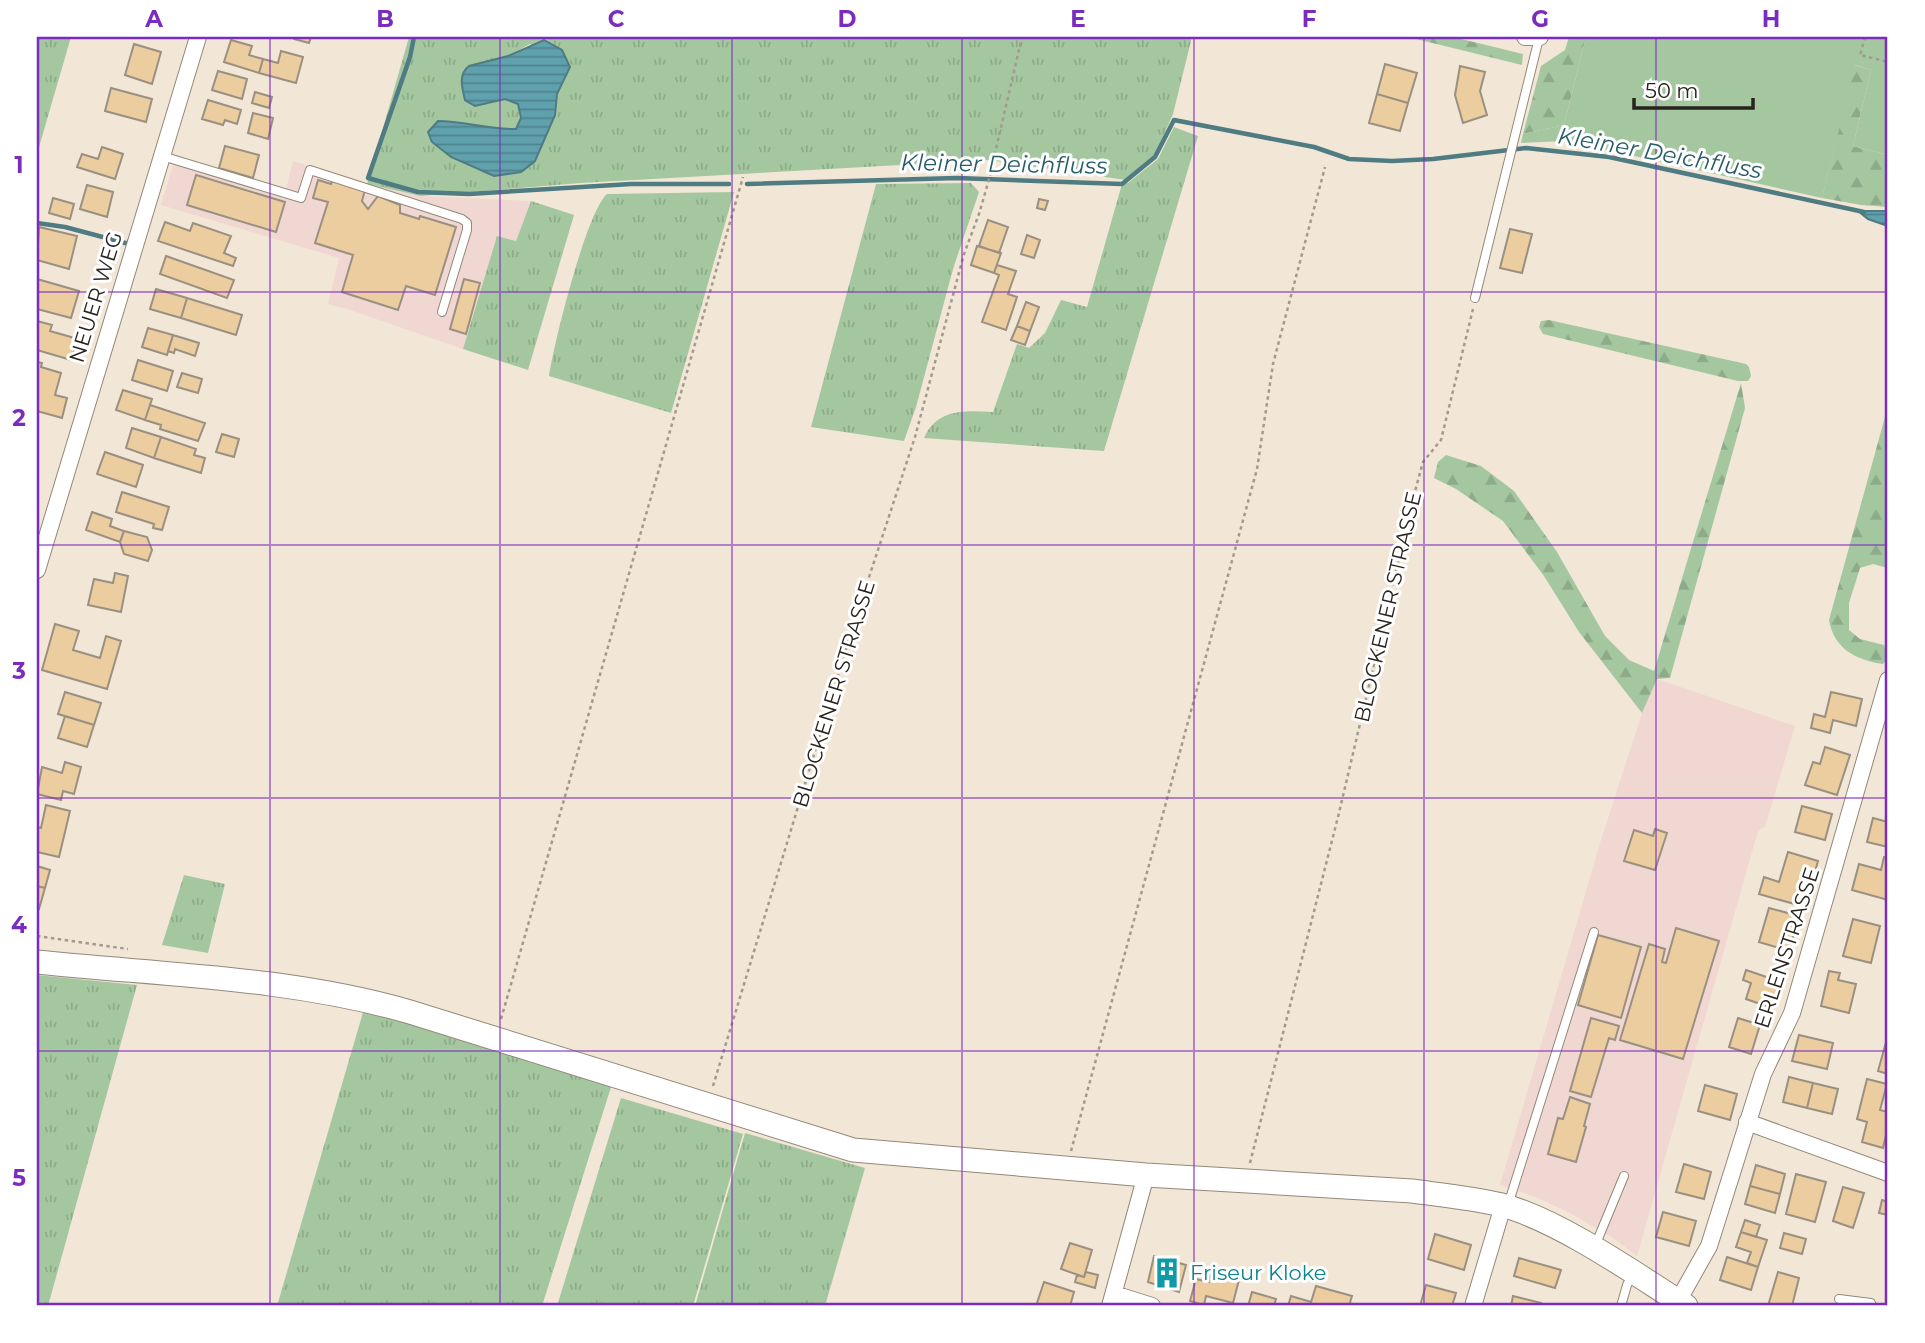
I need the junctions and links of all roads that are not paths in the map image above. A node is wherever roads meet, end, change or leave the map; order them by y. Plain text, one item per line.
1 (198, 37) edge
2 (1535, 37) edge
3 (162, 156) junction
4 (1475, 298) road end
5 (442, 312) dead end
6 (37, 570) edge
7 (1888, 680) edge
8 (1594, 932) dead end
9 (37, 946) edge
10 (37, 962) edge
11 (282, 985) junction
12 (1747, 1122) junction
13 (1888, 1173) edge
14 (1146, 1175) junction
15 (1624, 1176) dead end
16 (1505, 1207) junction
17 (1594, 1249) junction
18 (1633, 1273) junction
19 (1839, 1299) dead end
20 (1112, 1300) edge
21 (1682, 1304) edge
22 (1152, 1306) edge
23 (1473, 1306) edge
24 (1621, 1306) edge
25 (1872, 1306) edge

1 - 3 street, NEUER WEG
2 - 4 lane
3 - 5 lane
3 - 6 street, NEUER WEG
7 - 12 street, ERLENSTRASSE
8 - 16 lane
9 - 11 street
10 - 11 street
11 - 14 street
12 - 13 street
12 - 21 street, ERLENSTRASSE
14 - 16 street
14 - 20 street
15 - 17 lane
16 - 17 street
16 - 23 street
17 - 18 street
18 - 21 street
18 - 24 lane
19 - 25 lane
20 - 22 street

